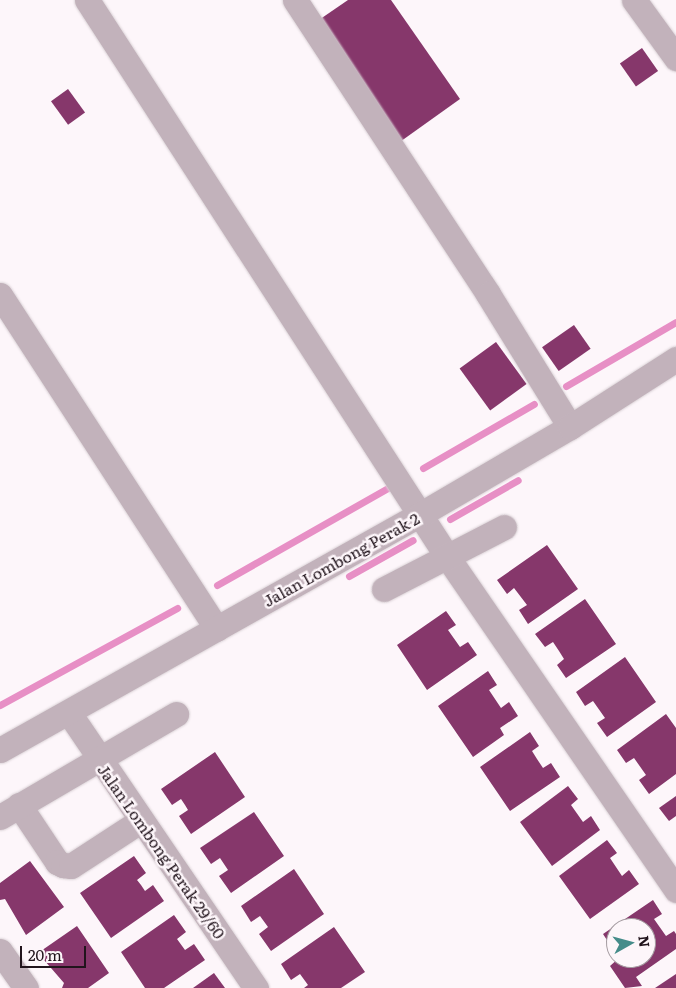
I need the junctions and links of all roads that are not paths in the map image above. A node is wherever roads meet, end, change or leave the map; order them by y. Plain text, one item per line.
1 (87, 0) edge
2 (295, 0) edge
3 (634, 0) edge
4 (676, 58) edge
5 (0, 295) edge
6 (676, 359) edge
7 (570, 427) junction
8 (421, 514) junction
9 (504, 527) dead end
10 (448, 558) junction
11 (384, 589) dead end
12 (217, 629) junction
13 (69, 713) junction
14 (176, 714) dead end
15 (0, 750) edge
16 (98, 759) junction
17 (10, 811) edge
18 (140, 821) junction
19 (676, 890) edge
20 (0, 951) edge
21 (26, 988) edge
22 (256, 988) edge

1 - 8 street
2 - 7 street
3 - 4 street
5 - 12 street
6 - 7 street, Jalan Lombong Perak 2
7 - 8 street, Jalan Lombong Perak 2
8 - 10 street
8 - 12 street, Jalan Lombong Perak 2
9 - 10 street
10 - 11 street
10 - 19 street
12 - 13 street, Jalan Lombong Perak 2
13 - 15 street, Jalan Lombong Perak 2
13 - 16 street, Jalan Lombong Perak 29/60
14 - 16 street
16 - 17 street
16 - 18 street, Jalan Lombong Perak 29/60
17 - 18 street
18 - 22 street, Jalan Lombong Perak 29/60
20 - 21 street

